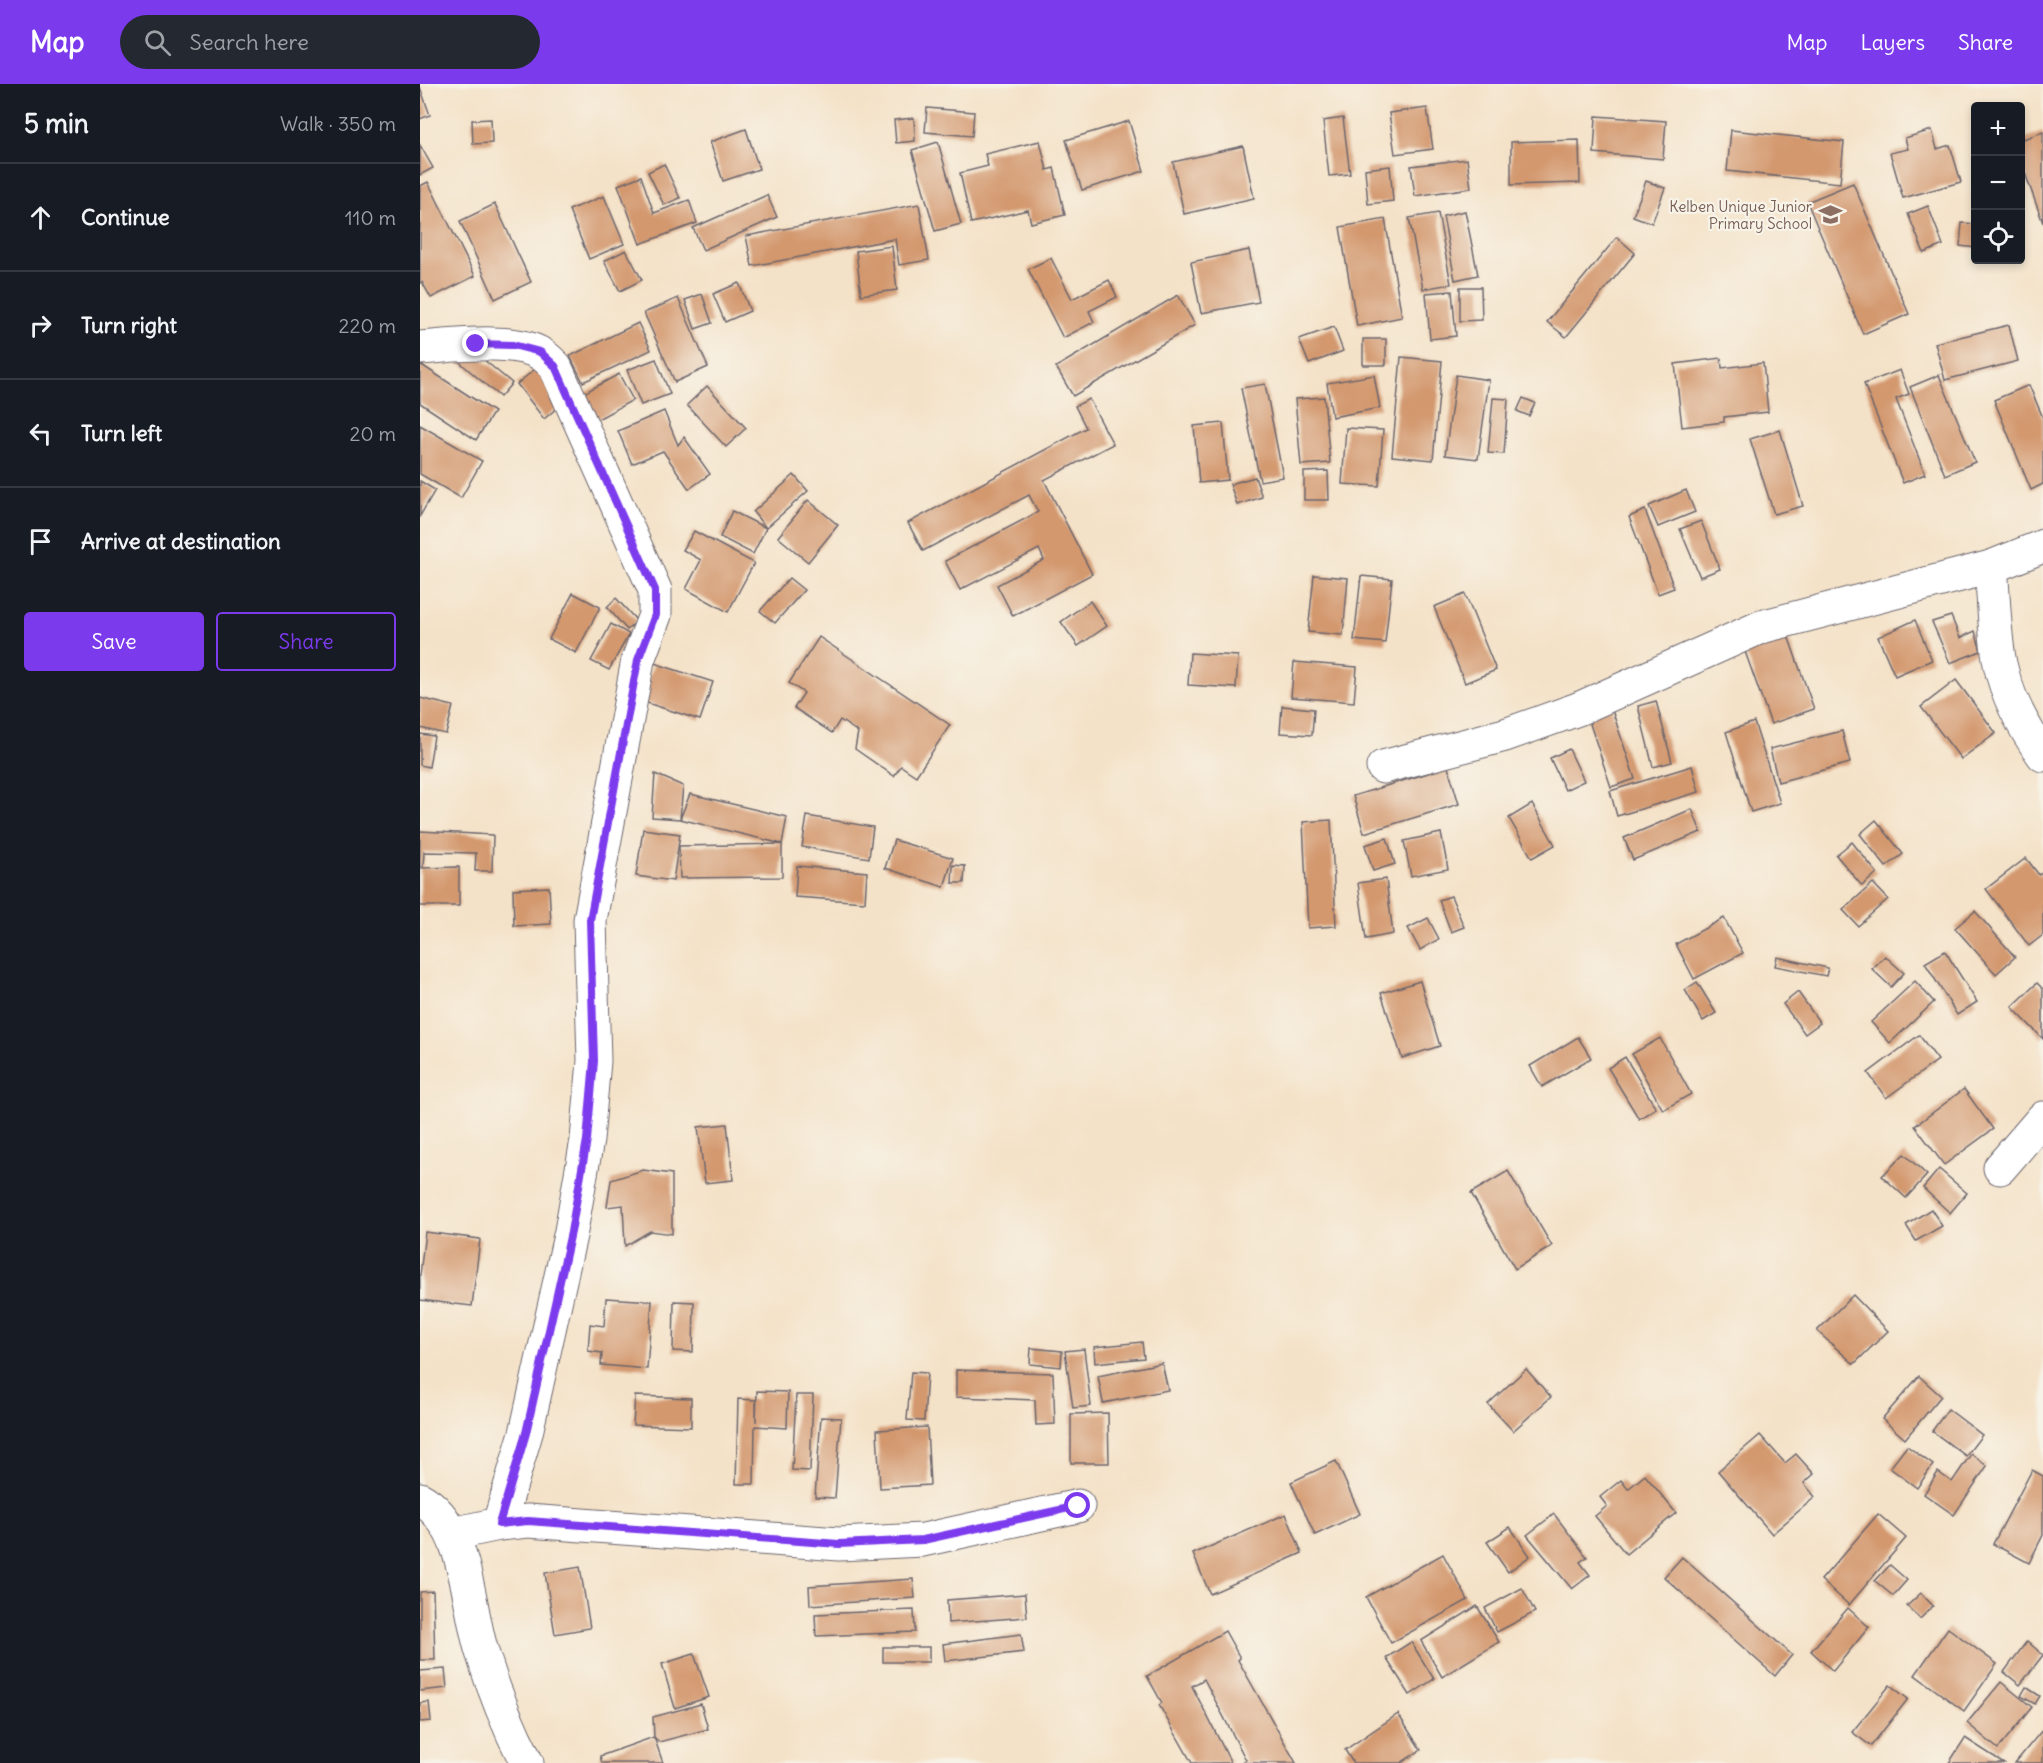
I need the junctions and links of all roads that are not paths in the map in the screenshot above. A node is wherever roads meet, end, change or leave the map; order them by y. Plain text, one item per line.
1 (420, 348) edge
2 (2043, 546) edge
3 (1991, 567) junction
4 (2043, 755) edge
5 (1383, 767) dead end
6 (2043, 1118) edge
7 (2000, 1168) dead end
8 (420, 1498) edge
9 (1078, 1506) dead end
10 (499, 1524) junction
11 (452, 1534) junction
12 (526, 1763) edge

1 - 10 street
2 - 3 street
3 - 4 street
3 - 5 street
6 - 7 street
8 - 11 street
9 - 10 street
10 - 11 street
11 - 12 street

